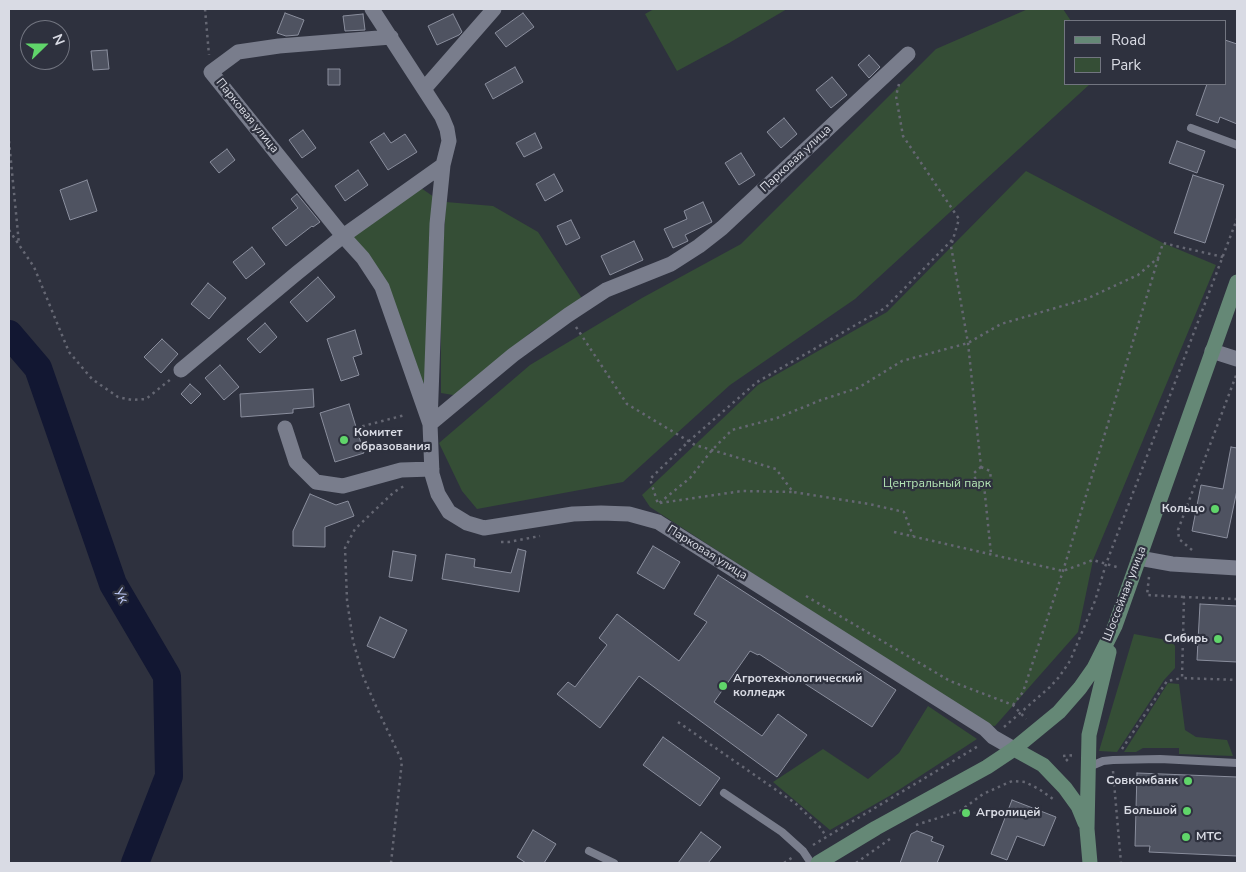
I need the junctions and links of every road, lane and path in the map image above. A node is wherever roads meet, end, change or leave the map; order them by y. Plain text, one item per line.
1 (205, 9) edge
2 (372, 9) edge
3 (494, 9) edge
4 (391, 37) junction
5 (908, 54) dead end
6 (211, 72) junction
7 (901, 79) dead end
8 (424, 89) junction
9 (1191, 128) dead end
10 (9, 141) edge
11 (1237, 145) edge
12 (443, 165) junction
13 (1237, 219) edge
14 (9, 230) edge
15 (343, 236) junction
16 (952, 240) junction
17 (19, 245) junction
18 (1224, 256) junction
19 (1159, 257) junction
20 (1237, 282) edge
21 (568, 315) junction
22 (968, 343) junction
23 (1212, 351) junction
24 (1237, 359) edge
25 (181, 370) joint
26 (1237, 371) edge
27 (404, 416) dead end
28 (430, 424) junction
29 (285, 428) dead end
30 (356, 428) dead end
31 (689, 441) junction
32 (712, 450) junction
33 (981, 468) junction
34 (432, 469) junction
35 (408, 484) dead end
36 (984, 485) junction
37 (793, 492) junction
38 (658, 504) junction
39 (666, 509) dead end
40 (894, 532) dead end
41 (913, 536) junction
42 (991, 554) junction
43 (1196, 555) dead end
44 (1139, 558) junction
45 (1106, 564) junction
46 (1237, 568) edge
47 (1063, 571) junction
48 (806, 596) dead end
49 (1237, 599) edge
50 (1115, 626) junction
51 (1237, 680) edge
52 (1013, 705) junction
53 (1020, 712) junction
54 (1026, 719) dead end
55 (678, 722) dead end
56 (1003, 728) dead end
57 (985, 742) dead end
58 (1014, 749) junction
59 (1072, 755) dead end
60 (1066, 761) dead end
61 (1237, 762) edge
62 (1089, 767) junction
63 (724, 793) dead end
64 (1055, 801) dead end
65 (912, 827) dead end
66 (1087, 829) junction
67 (826, 837) junction
68 (892, 838) dead end
69 (589, 850) dead end
70 (803, 850) junction
71 (391, 863) edge
72 (614, 863) edge
73 (784, 863) edge
74 (811, 863) edge
75 (818, 863) edge
76 (856, 863) edge
77 (1090, 863) edge

1 - 6 path
2 - 4 street, Парковая улица
3 - 8 street
4 - 6 street, Парковая улица
4 - 8 street, Парковая улица
5 - 21 street, Парковая улица
6 - 15 street, Парковая улица
7 - 16 path
8 - 12 street, Парковая улица
9 - 11 lane
10 - 17 path
12 - 15 street
12 - 28 street, Парковая улица
13 - 18 path
14 - 17 path
15 - 25 street
15 - 28 street, Парковая улица
16 - 22 path
16 - 31 path
17 - 25 path
18 - 19 path
18 - 45 path
19 - 22 path
19 - 47 path
20 - 23 main road, Шоссейная улица
21 - 28 street, Парковая улица
21 - 31 path
22 - 32 path
22 - 33 path
23 - 24 street
23 - 44 main road, Шоссейная улица
26 - 43 path
27 - 30 path
28 - 34 street, Парковая улица
29 - 34 street
31 - 32 path
31 - 38 path
32 - 37 path
32 - 38 path
33 - 36 path
33 - 36 path
34 - 58 street, Парковая улица
35 - 71 path
36 - 42 path
37 - 38 path
37 - 41 path
38 - 39 path
40 - 41 path
41 - 42 path
42 - 47 path
44 - 46 street
44 - 50 main road, Шоссейная улица
45 - 47 path
45 - 53 path
47 - 52 path
48 - 52 path
49 - 51 path
50 - 58 main road, Шоссейная улица
50 - 62 main road
52 - 53 path
53 - 54 path
53 - 56 path
55 - 67 path
57 - 67 path
58 - 66 main road
58 - 75 main road, Шоссейная улица
59 - 60 path
61 - 62 lane
62 - 66 main road
63 - 70 lane
64 - 65 path
66 - 77 main road
67 - 70 path
68 - 76 path
69 - 72 lane
70 - 73 path
70 - 74 lane

